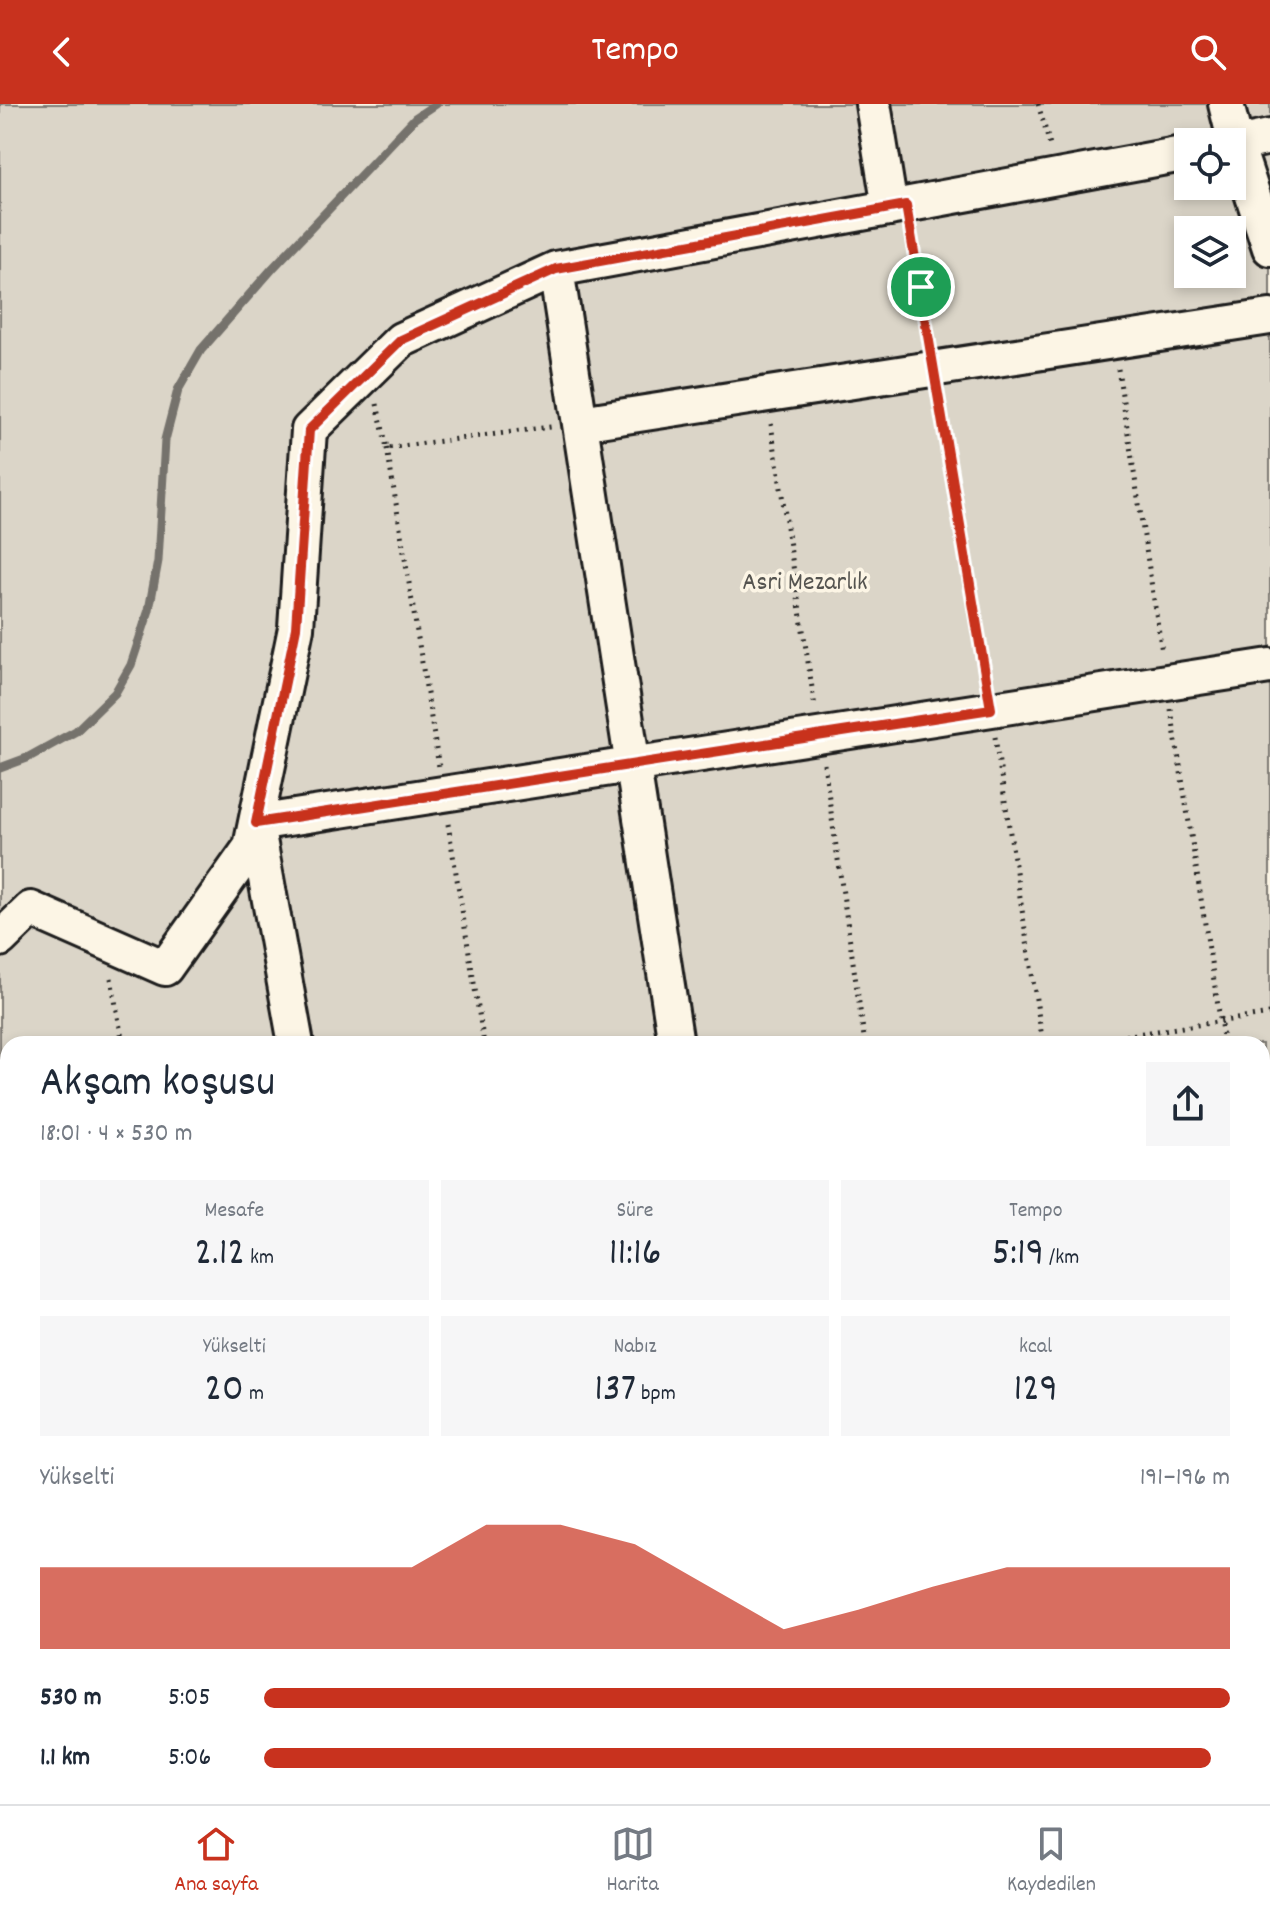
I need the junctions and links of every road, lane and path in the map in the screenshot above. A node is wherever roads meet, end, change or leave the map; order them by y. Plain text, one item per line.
1 (873, 104) edge
2 (1038, 104) edge
3 (1226, 104) edge
4 (1231, 128) edge
5 (1270, 137) edge
6 (1246, 142) edge
7 (1174, 156) edge
8 (1059, 177) junction
9 (1246, 179) edge
10 (898, 206) junction
11 (1270, 248) edge
12 (556, 269) junction
13 (1270, 317) edge
14 (935, 369) junction
15 (369, 372) junction
16 (580, 423) junction
17 (387, 448) junction
18 (1270, 666) edge
19 (991, 709) junction
20 (633, 764) junction
21 (443, 794) junction
22 (256, 823) junction
23 (0, 939) edge
24 (104, 941) junction
25 (1270, 1014) edge
26 (122, 1036) edge
27 (295, 1036) edge
28 (483, 1036) edge
29 (675, 1036) edge
30 (1042, 1036) edge
31 (1123, 1036) edge

1 - 10 street
2 - 8 path
3 - 4 street
5 - 6 street
7 - 8 street
8 - 10 street
9 - 11 street
10 - 12 street
10 - 14 path
12 - 15 street
12 - 16 street
13 - 14 street
14 - 16 street
14 - 19 path
15 - 17 path
15 - 22 street
16 - 17 path
16 - 20 street
17 - 21 path
18 - 19 street
19 - 20 street
19 - 30 path
20 - 21 street
20 - 29 street
21 - 22 street
21 - 28 path
22 - 24 street
22 - 27 street
23 - 24 street
24 - 26 path
25 - 31 path

